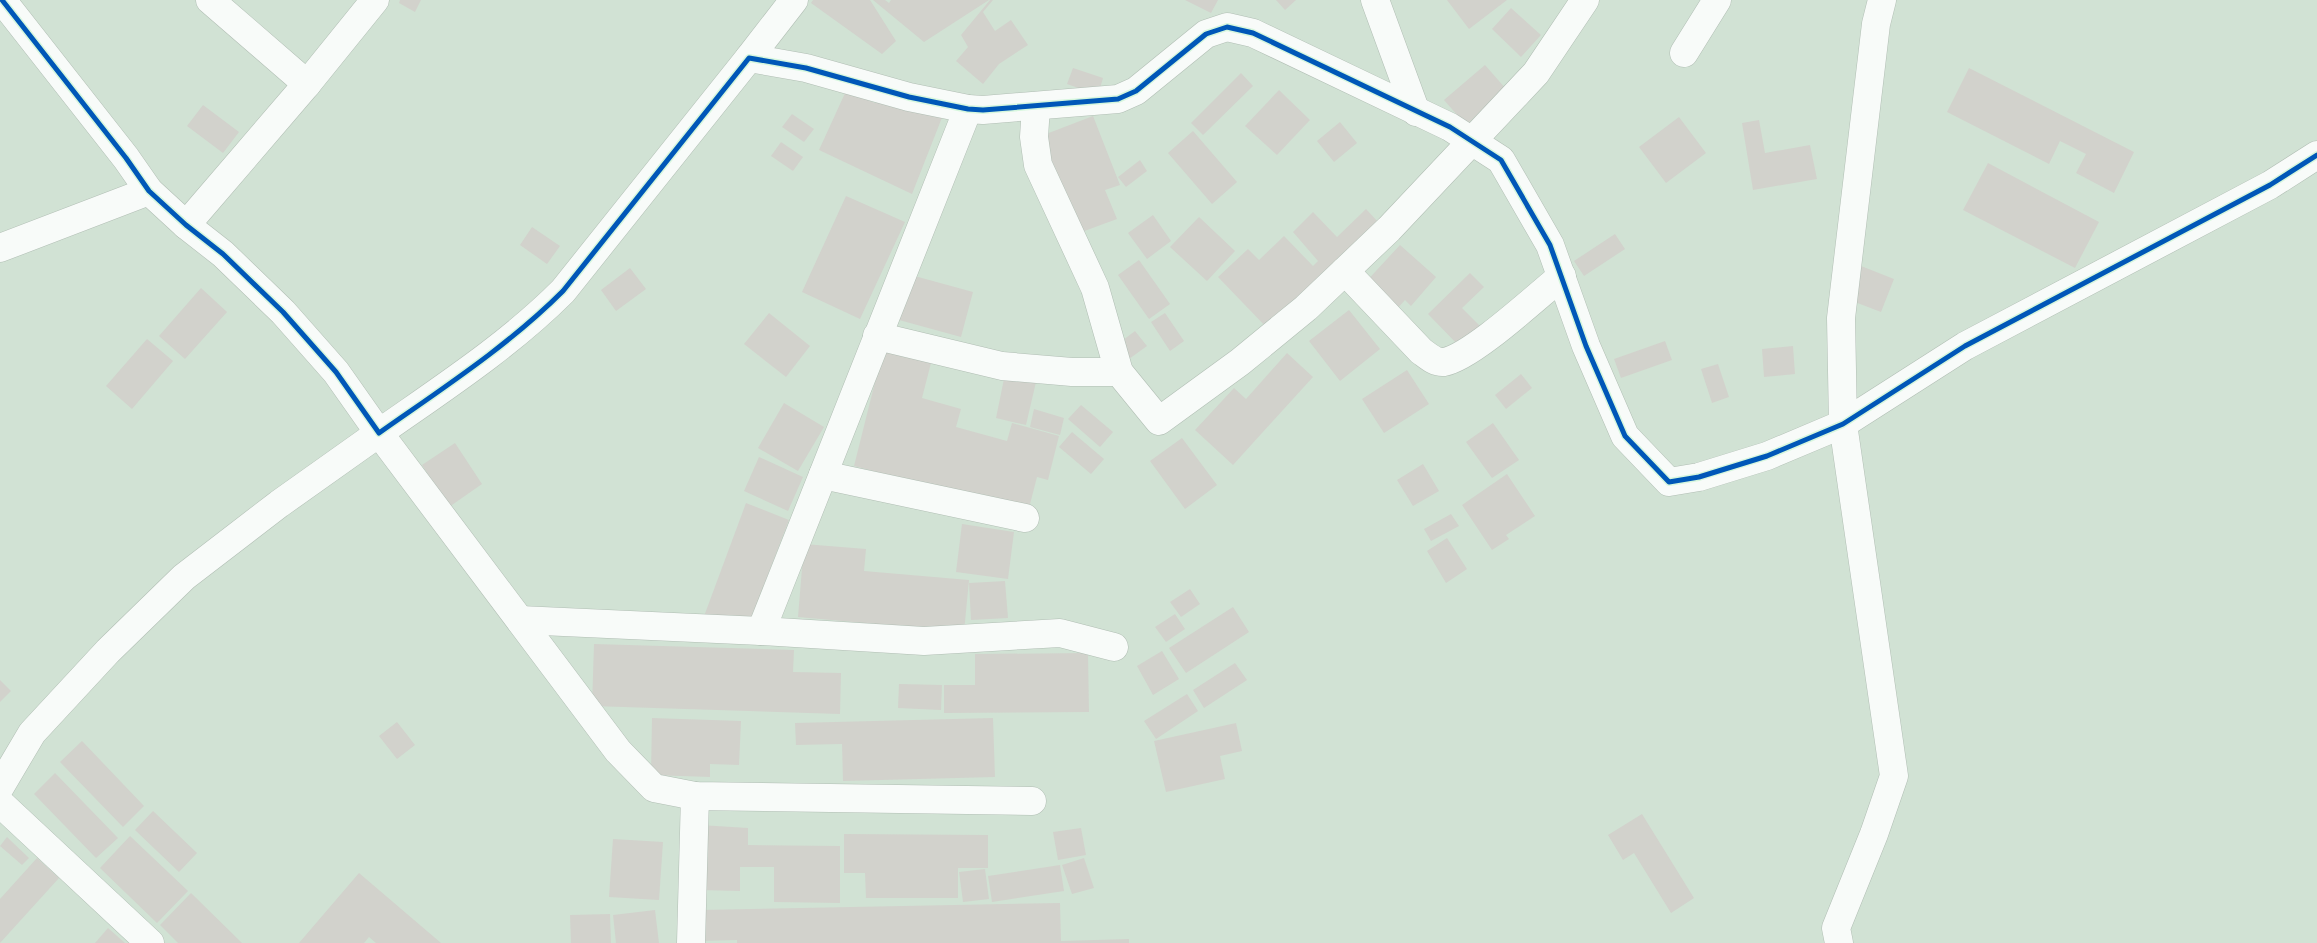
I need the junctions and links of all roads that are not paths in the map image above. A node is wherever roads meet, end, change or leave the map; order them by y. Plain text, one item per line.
1 (2, 0) edge
2 (210, 0) edge
3 (375, 0) edge
4 (794, 0) edge
5 (1375, 0) edge
6 (1586, 0) edge
7 (1717, 0) edge
8 (1882, 0) edge
9 (1684, 53) dead end
10 (749, 58) junction
11 (307, 84) junction
12 (1036, 106) junction
13 (968, 109) junction
14 (1416, 112) junction
15 (1473, 142) junction
16 (2317, 156) edge
17 (149, 191) junction
18 (186, 225) junction
19 (0, 248) edge
20 (1345, 271) junction
21 (1562, 276) junction
22 (877, 336) junction
23 (1119, 372) junction
24 (1843, 424) junction
25 (379, 433) junction
26 (823, 475) junction
27 (1025, 518) dead end
28 (520, 620) junction
29 (761, 631) junction
30 (1114, 647) dead end
31 (0, 787) edge
32 (695, 796) junction
33 (1032, 801) dead end
34 (0, 803) edge
35 (150, 943) edge
36 (691, 943) edge
37 (1839, 943) edge

1 - 17 street
2 - 11 street
3 - 11 street
4 - 10 street
5 - 14 street
6 - 15 street
7 - 9 street
8 - 24 street
10 - 13 street
10 - 25 street
11 - 18 street
12 - 13 street
12 - 14 street
12 - 23 street
13 - 22 street
14 - 15 street
15 - 20 street
15 - 21 street
16 - 24 street
17 - 18 street
17 - 19 street
18 - 25 street
20 - 21 street
20 - 23 street
21 - 24 street
22 - 23 street
22 - 26 street
24 - 37 street
25 - 28 street
25 - 31 street
26 - 27 street
26 - 29 street
28 - 29 street
28 - 32 street
29 - 30 street
32 - 33 street
32 - 36 street
34 - 35 street

